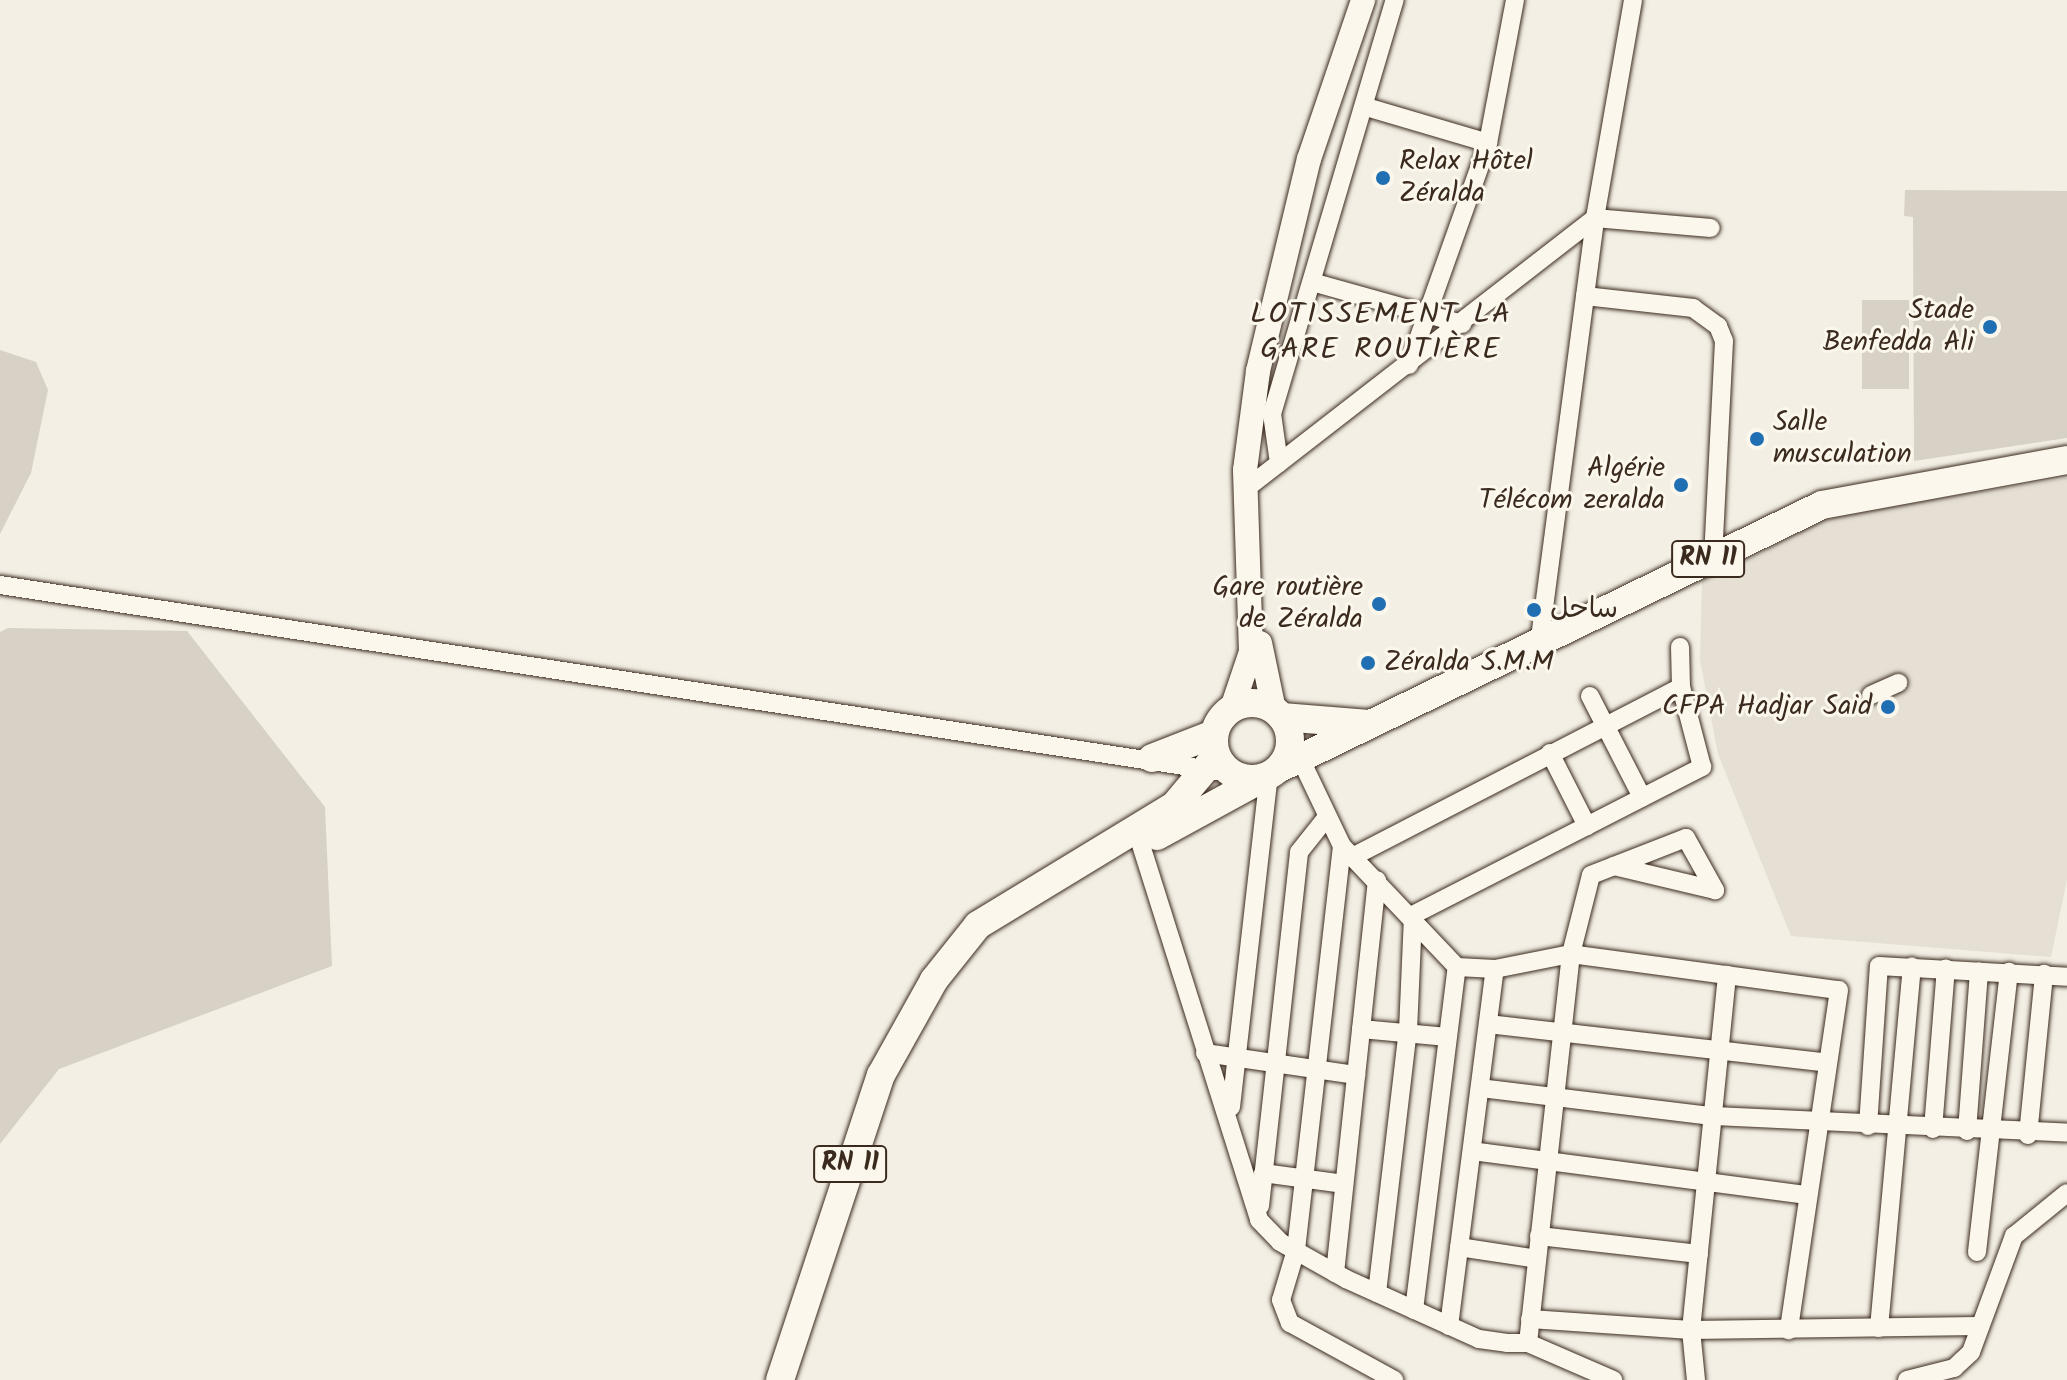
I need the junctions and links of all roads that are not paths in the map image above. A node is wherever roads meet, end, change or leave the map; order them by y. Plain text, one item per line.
1 (1363, 0) edge
2 (1395, 0) edge
3 (1515, 0) edge
4 (1633, 0) edge
5 (1366, 107) junction
6 (1488, 143) junction
7 (1595, 218) junction
8 (1711, 228) dead end
9 (1312, 282) junction
10 (1585, 296) junction
11 (1427, 316) junction
12 (1462, 324) junction
13 (1409, 365) junction
14 (1249, 449) junction
15 (2067, 460) edge
16 (1279, 463) junction
17 (1252, 484) junction
18 (1713, 557) junction
19 (0, 585) edge
20 (1540, 638) junction
21 (1680, 647) dead end
22 (1898, 683) dead end
23 (1681, 687) junction
24 (1871, 695) dead end
25 (1590, 696) dead end
26 (1232, 708) junction
27 (1278, 714) junction
28 (1370, 724) junction
29 (1605, 725) junction
30 (1550, 753) junction
31 (1217, 758) junction
32 (1160, 759) junction
33 (1278, 771) junction
34 (1187, 795) junction
35 (1642, 797) junction
36 (1326, 818) junction
37 (1587, 826) junction
38 (1141, 845) junction
39 (1348, 851) junction
40 (1614, 866) junction
41 (1377, 880) junction
42 (1413, 915) junction
43 (1571, 954) junction
44 (949, 962) junction
45 (1457, 967) junction
46 (1912, 967) junction
47 (1495, 969) junction
48 (1946, 969) junction
49 (1979, 971) junction
50 (2009, 972) junction
51 (2044, 974) junction
52 (1727, 975) junction
53 (2067, 977) edge
54 (1488, 1024) junction
55 (1361, 1029) junction
56 (1408, 1031) junction
57 (1564, 1033) junction
58 (1448, 1037) junction
59 (1721, 1051) junction
60 (1205, 1053) junction
61 (1236, 1060) junction
62 (1828, 1063) junction
63 (1276, 1065) junction
64 (1318, 1070) junction
65 (1356, 1075) junction
66 (1480, 1088) junction
67 (1556, 1094) junction
68 (1230, 1113) junction
69 (1713, 1116) junction
70 (1815, 1122) junction
71 (1868, 1126) junction
72 (1902, 1127) junction
73 (2066, 1128) edge
74 (1933, 1129) junction
75 (1967, 1131) junction
76 (1993, 1133) junction
77 (2028, 1135) junction
78 (1472, 1151) junction
79 (1547, 1163) junction
80 (1263, 1173) junction
81 (1303, 1179) junction
82 (1707, 1182) junction
83 (1344, 1184) junction
84 (2067, 1193) edge
85 (1804, 1195) junction
86 (1259, 1220) junction
87 (1539, 1236) junction
88 (1459, 1247) junction
89 (1296, 1250) junction
90 (1977, 1252) dead end
91 (1699, 1254) junction
92 (1537, 1259) junction
93 (1335, 1273) junction
94 (1377, 1293) junction
95 (1414, 1310) junction
96 (1530, 1319) junction
97 (1449, 1326) junction
98 (1978, 1326) junction
99 (1879, 1328) junction
100 (1691, 1330) junction
101 (1789, 1330) junction
102 (1528, 1343) junction
103 (780, 1380) edge
104 (1394, 1380) edge
105 (1613, 1380) edge
106 (1696, 1380) edge
107 (1907, 1380) edge

1 - 14 main road
2 - 5 street
3 - 6 street
4 - 7 street
5 - 6 street
5 - 9 street
6 - 11 street
7 - 8 street
7 - 10 street
7 - 12 street
9 - 11 street
9 - 16 street
10 - 18 street
10 - 20 street
11 - 12 street
11 - 13 street
12 - 13 street
13 - 16 street
14 - 17 main road
14 - 26 main road
15 - 18 main road, RN 11
16 - 17 street
17 - 27 main road
18 - 20 main road, RN 11
19 - 32 street
20 - 28 main road, RN 11
21 - 23 street
22 - 24 street
23 - 29 street
23 - 35 street
25 - 29 street
26 - 27 main road
26 - 31 main road
27 - 28 main road
27 - 33 main road
28 - 33 main road, RN 11
29 - 30 street
29 - 35 street
30 - 37 street
30 - 39 street
31 - 32 main road
31 - 33 main road
31 - 34 main road
32 - 34 main road
33 - 36 street
33 - 38 main road, RN 11
33 - 61 street
34 - 44 main road
35 - 37 street
36 - 39 street
36 - 63 street
37 - 42 street
38 - 44 main road, RN 11
38 - 60 street
39 - 41 street
39 - 64 street
40 - 40 street
40 - 43 street
41 - 42 street
41 - 55 street
42 - 45 street
42 - 56 street
43 - 47 street
43 - 52 street
43 - 57 street
44 - 103 main road, RN 11
45 - 47 street
45 - 58 street
46 - 48 street
46 - 71 street
46 - 72 street
47 - 54 street
48 - 49 street
48 - 74 street
49 - 50 street
49 - 75 street
50 - 51 street
50 - 76 street
51 - 53 street
51 - 77 street
52 - 59 street
52 - 62 street
54 - 57 street
54 - 66 street
55 - 56 street
55 - 65 street
56 - 58 street
56 - 94 street
57 - 59 street
57 - 67 street
58 - 95 street
59 - 62 street
59 - 69 street
60 - 61 street
60 - 68 street
61 - 63 street
61 - 68 street
62 - 70 street
63 - 64 street
63 - 80 street
64 - 65 street
64 - 81 street
65 - 83 street
66 - 67 street
66 - 78 street
67 - 69 street
67 - 79 street
68 - 86 street
69 - 70 street
69 - 82 street
70 - 71 street
70 - 85 street
71 - 72 street
72 - 74 street
72 - 99 street
73 - 77 street
74 - 75 street
75 - 76 street
76 - 77 street
76 - 90 street
78 - 79 street
78 - 88 street
79 - 82 street
79 - 87 street
80 - 81 street
80 - 86 street
81 - 83 street
81 - 89 street
82 - 85 street
82 - 91 street
83 - 93 street
84 - 98 street
85 - 101 street
86 - 89 street
87 - 91 street
87 - 92 street
88 - 92 street
88 - 97 street
89 - 93 street
89 - 104 street
91 - 100 street
92 - 96 street
93 - 94 street
94 - 95 street
95 - 97 street
96 - 100 street
96 - 102 street
97 - 102 street
98 - 99 street
98 - 107 street
99 - 101 street
100 - 101 street
100 - 106 street
102 - 105 street

